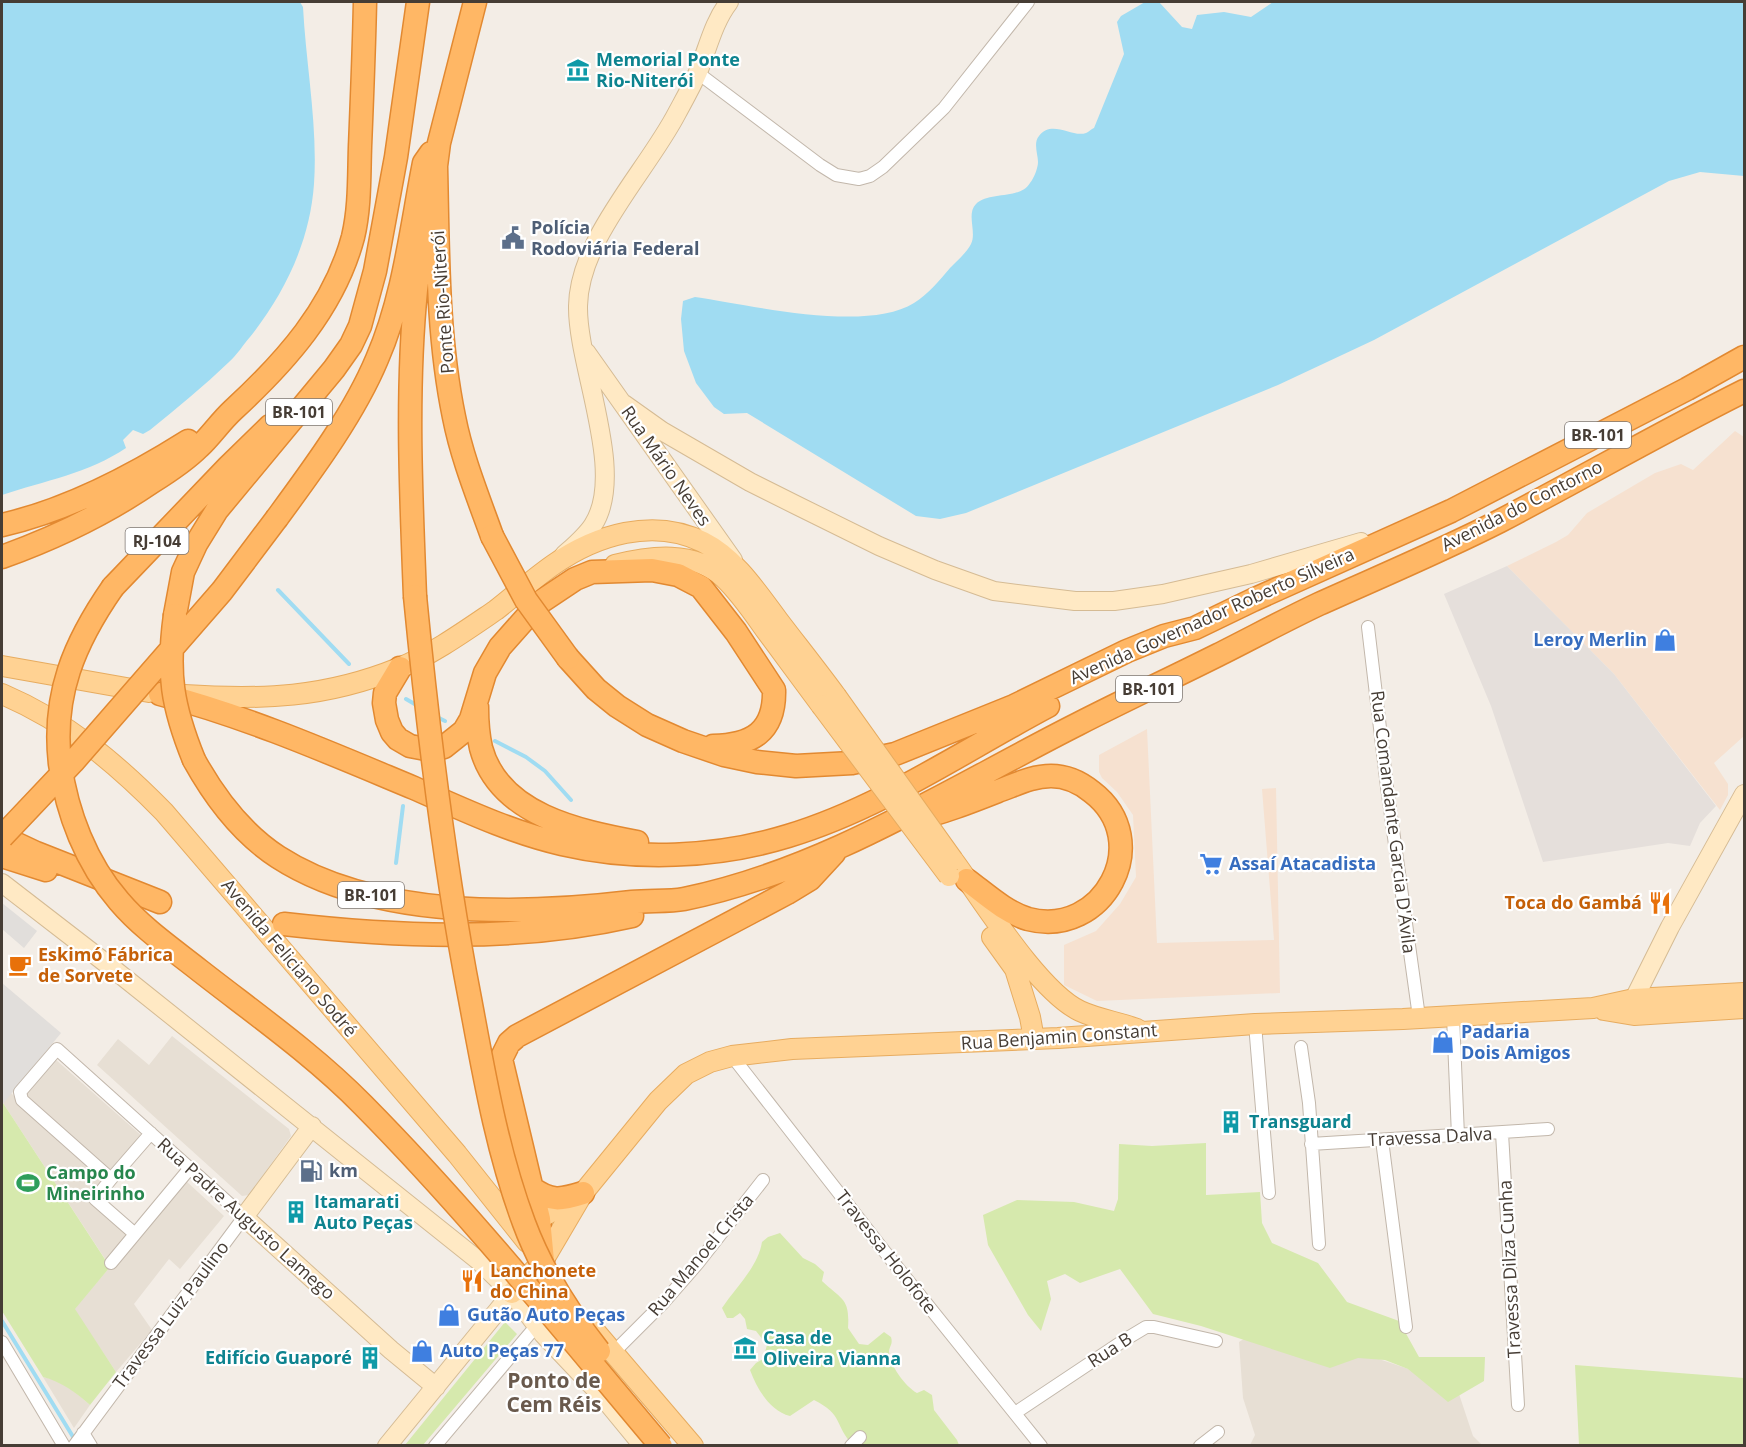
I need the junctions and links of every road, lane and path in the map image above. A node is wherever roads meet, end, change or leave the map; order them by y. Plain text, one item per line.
1 (365, 2) edge
2 (418, 2) edge
3 (475, 2) edge
4 (729, 2) edge
5 (1029, 2) edge
6 (698, 73) junction
7 (439, 142) junction
8 (436, 166) junction
9 (366, 306) junction
10 (583, 348) junction
11 (1744, 357) edge
12 (1744, 391) edge
13 (624, 404) junction
14 (227, 416) junction
15 (1451, 512) junction
16 (2, 525) edge
17 (2, 557) edge
18 (554, 564) junction
19 (592, 572) junction
20 (750, 584) junction
21 (1362, 585) joint
22 (1368, 627) dead end
23 (1195, 628) junction
24 (2, 666) edge
25 (400, 668) junction
26 (2, 694) edge
27 (160, 694) junction
28 (828, 701) junction
29 (477, 703) junction
30 (683, 741) junction
31 (852, 763) joint
32 (1744, 794) edge
33 (881, 827) junction
34 (2, 837) edge
35 (837, 849) junction
36 (687, 853) junction
37 (2, 856) edge
38 (956, 872) junction
39 (2, 883) edge
40 (680, 900) junction
41 (284, 924) dead end
42 (1744, 993) edge
43 (1069, 1005) junction
44 (1634, 1007) junction
45 (1744, 1008) edge
46 (1453, 1016) junction
47 (1419, 1017) junction
48 (1255, 1024) junction
49 (1145, 1031) junction
50 (1058, 1038) junction
51 (1034, 1039) junction
52 (1301, 1047) dead end
53 (732, 1056) junction
54 (312, 1126) junction
55 (1548, 1129) dead end
56 (151, 1132) junction
57 (1502, 1134) junction
58 (1458, 1136) junction
59 (1382, 1140) junction
60 (1311, 1144) junction
61 (190, 1168) junction
62 (111, 1179) junction
63 (764, 1180) dead end
64 (532, 1188) junction
65 (583, 1193) junction
66 (1269, 1193) dead end
67 (244, 1217) junction
68 (539, 1219) junction
69 (511, 1220) junction
70 (135, 1234) junction
71 (1320, 1244) dead end
72 (543, 1261) junction
73 (111, 1263) dead end
74 (512, 1293) junction
75 (537, 1325) junction
76 (1406, 1327) dead end
77 (1216, 1341) dead end
78 (2, 1342) edge
79 (613, 1353) junction
80 (628, 1372) junction
81 (436, 1387) junction
82 (601, 1395) junction
83 (1518, 1405) dead end
84 (1015, 1413) junction
85 (83, 1432) junction
86 (1218, 1432) dead end
87 (64, 1446) edge
88 (74, 1446) edge
89 (91, 1446) edge
90 (387, 1446) edge
91 (435, 1446) edge
92 (643, 1446) edge
93 (661, 1446) edge
94 (677, 1446) edge
95 (693, 1446) edge
96 (1041, 1446) edge
97 (1200, 1446) edge

1 - 14 highway
2 - 9 highway, BR-101
3 - 7 highway, Ponte Rio-Niterói / BR-101
4 - 6 street, Rua Mário Neves
5 - 6 street
6 - 10 street, Rua Mário Neves
7 - 8 highway, Ponte Rio-Niterói / BR-101
7 - 34 highway, bridge
8 - 30 highway, Ponte Rio-Niterói / BR-101, bridge
8 - 94 highway, bridge
9 - 40 highway, Avenida Governador Roberto Silveira / BR-101, bridge
9 - 93 highway, RJ-104, bridge
10 - 13 street, Rua Mário Neves
10 - 18 street, Rua Mário Neves
11 - 15 highway, Avenida do Contorno / BR-101
12 - 21 highway, Avenida do Contorno / BR-101
13 - 15 street, Avenida Governador Roberto Silveira
13 - 20 street, Rua Mário Neves
14 - 16 highway
14 - 17 highway
15 - 23 highway, Avenida Governador Roberto Silveira / BR-101
18 - 20 main road
18 - 25 main road
19 - 28 main road
19 - 29 highway
19 - 30 highway
20 - 28 main road
21 - 33 highway, Avenida Governador Roberto Silveira / BR-101
22 - 47 street, Rua Comandante Garcia D'Ávila
23 - 31 highway, Avenida Governador Roberto Silveira / BR-101
23 - 36 highway
24 - 27 main road
25 - 27 main road
25 - 29 highway
26 - 69 main road, Avenida Feliciano Sodré
27 - 36 highway
28 - 38 main road, bridge
29 - 36 highway
30 - 31 highway, Ponte Rio-Niterói / BR-101
32 - 44 street
33 - 35 highway, Avenida Governador Roberto Silveira / BR-101
33 - 38 highway
34 - 37 highway
35 - 40 highway, Avenida Governador Roberto Silveira / BR-101
35 - 64 highway
38 - 43 main road
38 - 51 main road
39 - 54 street
40 - 41 highway
42 - 44 main road, Rua Benjamin Constant
43 - 49 main road
43 - 50 main road
44 - 45 main road, Rua Benjamin Constant
44 - 46 main road, Rua Benjamin Constant
46 - 47 main road, Rua Benjamin Constant
46 - 58 street
47 - 48 main road, Rua Benjamin Constant
48 - 49 main road, Rua Benjamin Constant
48 - 66 street
49 - 50 main road, Rua Benjamin Constant
50 - 51 main road, Rua Benjamin Constant
51 - 53 main road, Rua Benjamin Constant
52 - 60 street
53 - 65 main road, Rua Benjamin Constant
53 - 84 street, Travessa Holofote
54 - 67 street, Travessa Luiz Paulino
54 - 74 street
55 - 57 street, Travessa Dalva
56 - 61 street, Rua Padre Augusto Lamego
56 - 62 street
56 - 62 street, Rua Padre Augusto Lamego
57 - 58 street, Travessa Dalva
57 - 83 street, Travessa Dilza Cunha
58 - 59 street, Travessa Dalva
59 - 60 street, Travessa Dalva
59 - 76 street
60 - 71 street
61 - 67 street, Rua Padre Augusto Lamego
61 - 70 street
62 - 70 street
63 - 79 street, Rua Manoel Crista
64 - 65 highway
64 - 68 highway
65 - 68 main road, Rua Benjamin Constant
65 - 72 main road, Rua Benjamin Constant
67 - 81 street, Rua Padre Augusto Lamego
67 - 85 street, Travessa Luiz Paulino
68 - 69 main road, Rua Benjamin Constant
68 - 72 highway
69 - 72 main road, Avenida Feliciano Sodré
70 - 73 street
72 - 74 main road, Rua Benjamin Constant
72 - 79 main road, Avenida Feliciano Sodré
74 - 75 street
74 - 81 street
75 - 82 street
75 - 91 street
77 - 84 street, Rua B
78 - 87 street
79 - 80 main road, Avenida Feliciano Sodré
80 - 82 main road
80 - 95 main road, Avenida Feliciano Sodré
81 - 90 street
82 - 92 street
84 - 96 street, Travessa Holofote
85 - 88 street, Travessa Luiz Paulino
85 - 89 street
86 - 97 street

